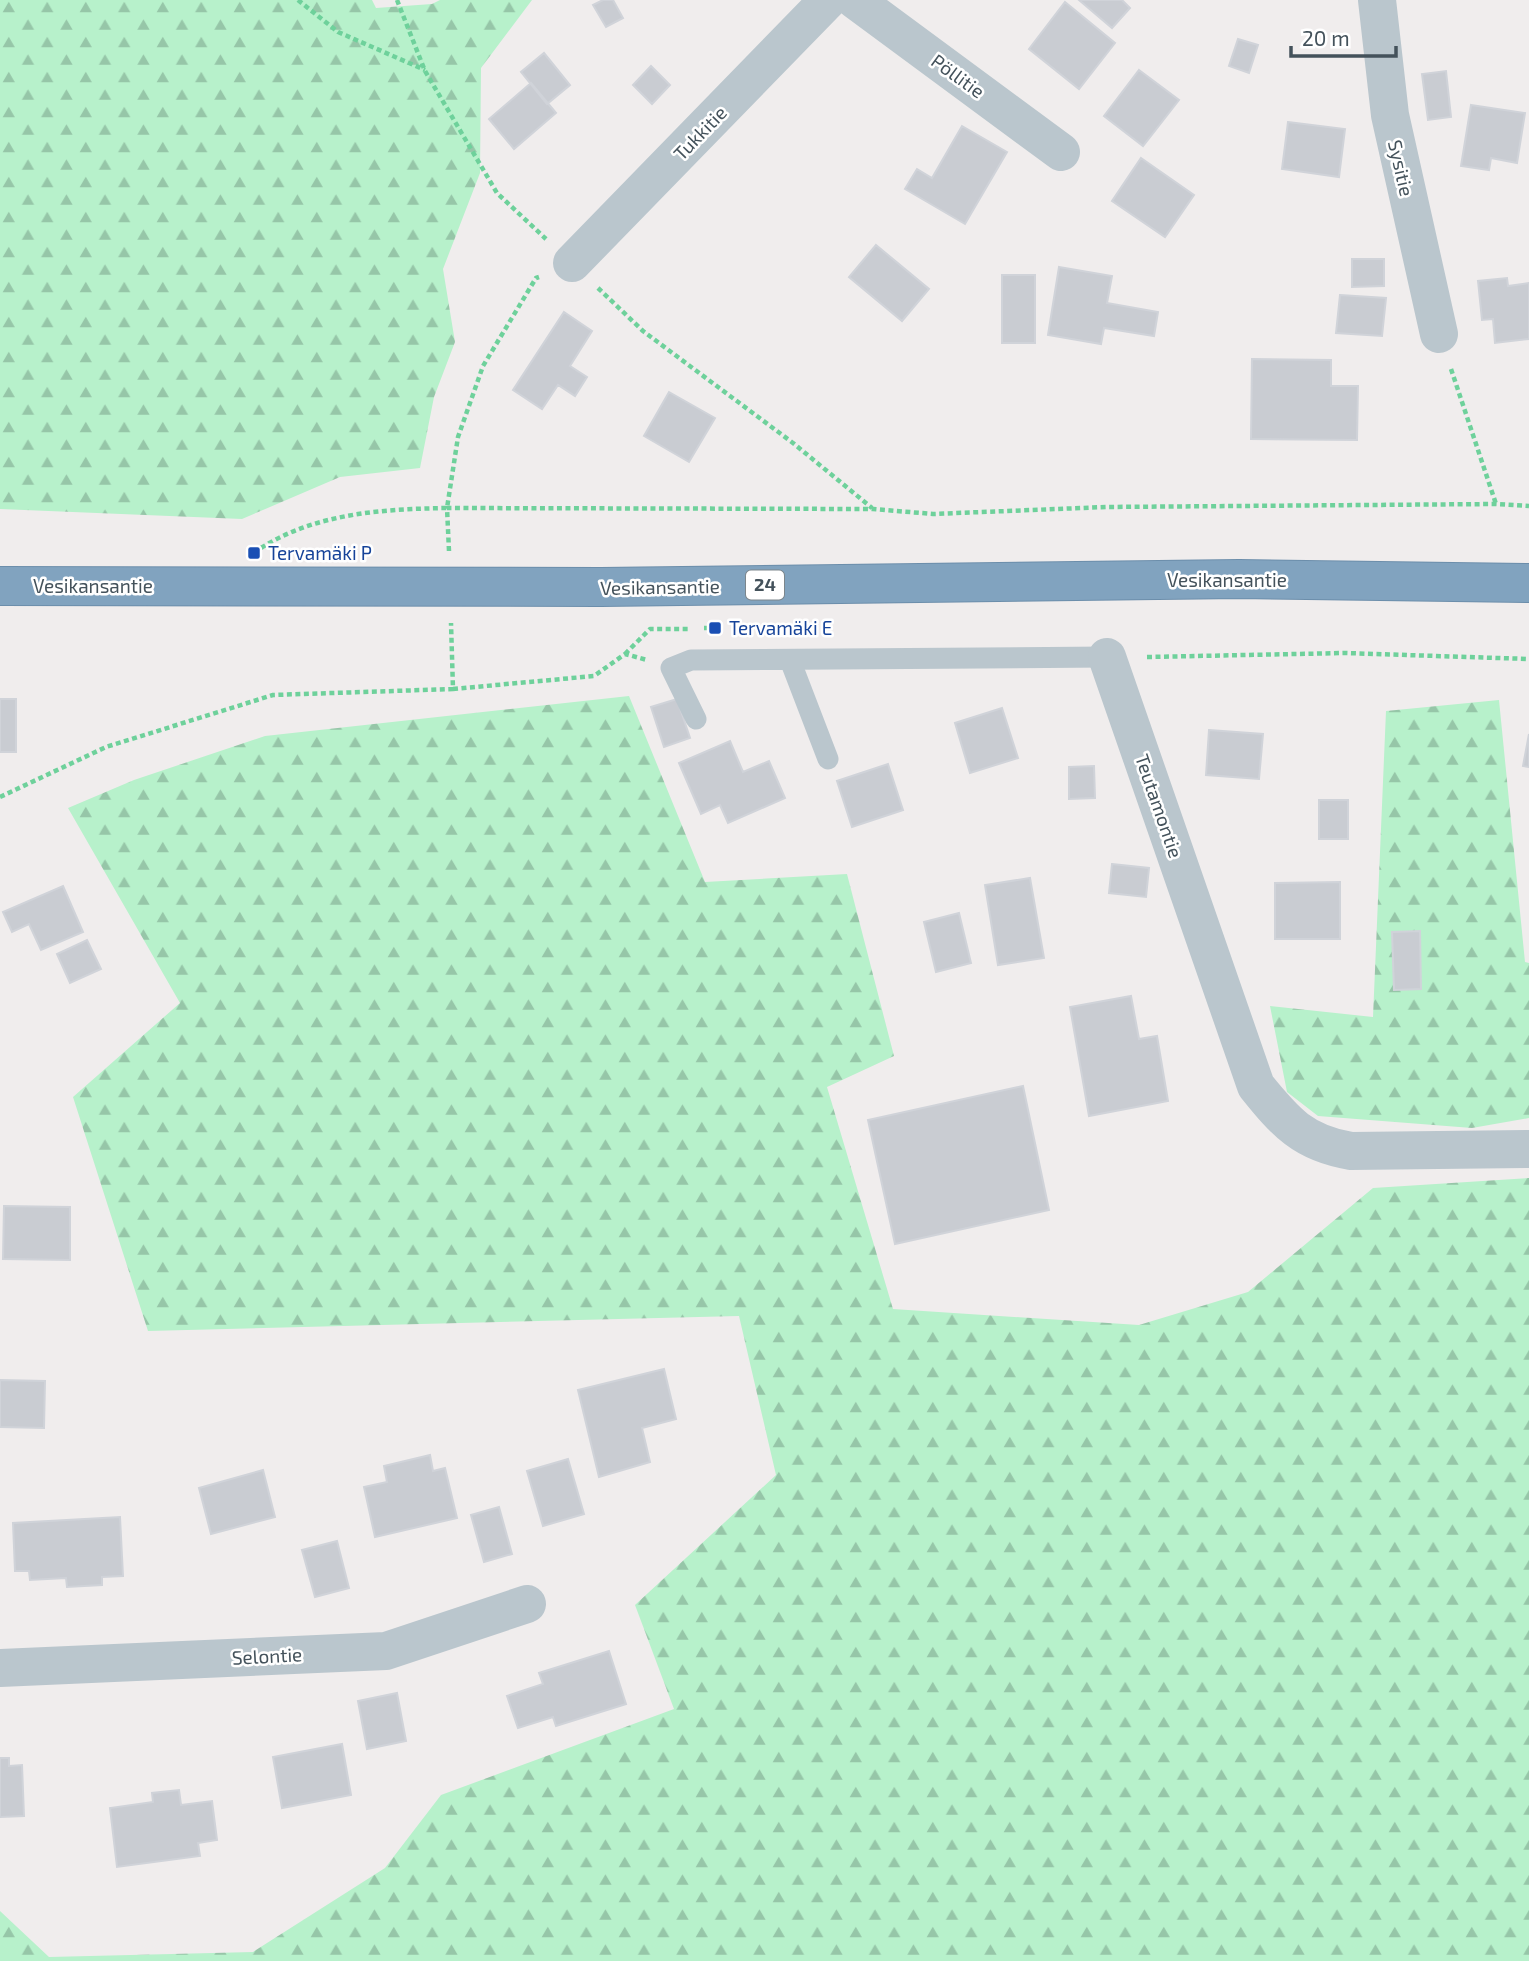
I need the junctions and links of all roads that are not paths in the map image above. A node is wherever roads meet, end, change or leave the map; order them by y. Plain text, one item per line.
1 (828, 0) edge
2 (855, 0) edge
3 (1377, 0) edge
4 (1060, 152) dead end
5 (572, 263) road end
6 (1438, 334) road end
7 (1529, 583) edge
8 (0, 586) edge
9 (1107, 657) joint
10 (790, 660) junction
11 (696, 719) dead end
12 (828, 760) dead end
13 (1529, 1149) edge
14 (527, 1604) dead end
15 (0, 1668) edge

1 - 5 street, Tukkitie
2 - 4 street, Pöllitie
3 - 6 street, Sysitie
7 - 8 highway, Vesikansantie / 24
9 - 10 lane
9 - 13 street, Teutamontie
10 - 11 lane
10 - 12 lane
14 - 15 street, Selontie

